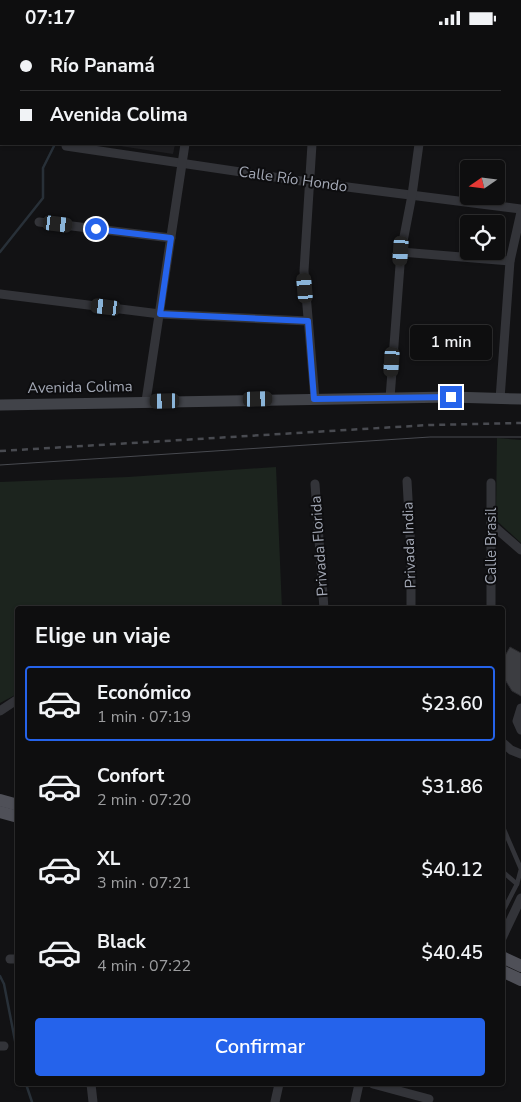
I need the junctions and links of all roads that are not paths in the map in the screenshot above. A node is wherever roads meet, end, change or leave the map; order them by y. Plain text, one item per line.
1 (66, 145) dead end
2 (184, 145) edge
3 (312, 145) edge
4 (419, 145) edge
5 (181, 163) junction
6 (308, 182) junction
7 (412, 195) junction
8 (521, 210) edge
9 (40, 222) dead end
10 (171, 238) junction
11 (401, 251) junction
12 (510, 261) junction
13 (0, 294) edge
14 (160, 314) junction
15 (308, 321) junction
16 (390, 398) junction
17 (314, 399) junction
18 (500, 399) junction
19 (521, 399) edge
20 (146, 401) junction
21 (0, 405) edge
22 (407, 481) dead end
23 (491, 483) dead end
24 (315, 484) dead end
25 (491, 524) junction
26 (521, 551) edge
27 (324, 606) edge
28 (411, 606) edge
29 (491, 606) edge
30 (15, 701) edge
31 (521, 708) edge
32 (0, 711) edge
33 (521, 730) edge
34 (505, 745) edge
35 (521, 754) edge
36 (0, 800) edge
37 (15, 804) edge
38 (0, 812) edge
39 (15, 816) edge
40 (505, 832) edge
41 (505, 874) edge
42 (517, 884) junction
43 (521, 898) edge
44 (505, 907) edge
45 (505, 932) edge
46 (505, 958) edge
47 (521, 966) edge
48 (505, 972) edge
49 (521, 980) edge
50 (91, 1086) edge
51 (279, 1086) edge
52 (359, 1086) edge
53 (380, 1086) edge
54 (429, 1099) dead end
55 (93, 1102) edge
56 (275, 1102) edge
57 (355, 1102) edge

1 - 5 street, Calle Río Hondo
2 - 5 street
3 - 6 street
4 - 7 street
5 - 6 street, Calle Río Hondo
5 - 10 street
6 - 7 street, Calle Río Hondo
6 - 15 street
7 - 8 street, Calle Río Hondo
7 - 11 street
8 - 12 street
9 - 10 street
10 - 14 street
11 - 12 street
11 - 16 street
12 - 18 street
13 - 14 street
14 - 15 street
14 - 20 street
15 - 17 street
16 - 17 street, Avenida Colima
16 - 18 street, Avenida Colima
17 - 20 street, Avenida Colima
18 - 19 street, Avenida Colima
20 - 21 street, Avenida Colima
22 - 28 street, Privada India
23 - 25 street, Calle Brasil
24 - 27 street, Privada Florida
25 - 26 street
25 - 29 street, Calle Brasil
30 - 32 street
31 - 33 street
34 - 35 street
36 - 37 main road
38 - 39 main road
40 - 42 lane
41 - 42 lane
42 - 44 lane
43 - 45 street
46 - 47 main road
48 - 49 main road
50 - 55 street
51 - 56 street
52 - 57 street
53 - 54 street

